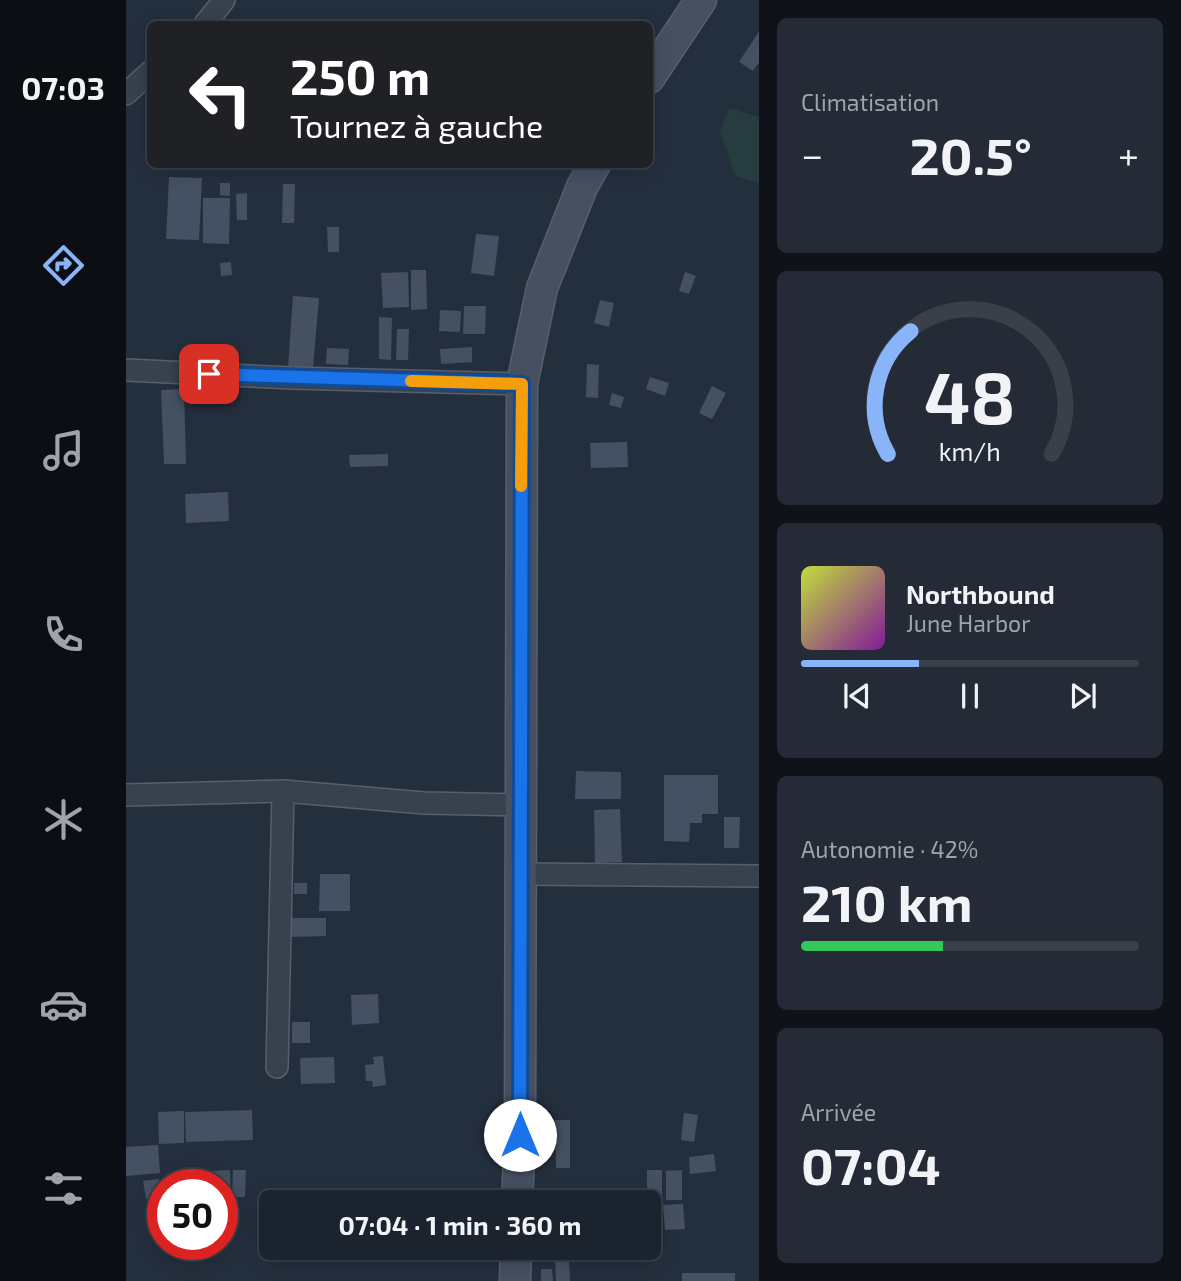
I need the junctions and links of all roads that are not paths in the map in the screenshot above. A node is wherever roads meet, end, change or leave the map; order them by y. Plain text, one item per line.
1 (223, 0) edge
2 (701, 0) edge
3 (207, 21) edge
4 (653, 72) edge
5 (147, 75) edge
6 (126, 94) edge
7 (593, 168) edge
8 (126, 370) edge
9 (522, 384) junction
10 (284, 791) junction
11 (126, 795) edge
12 (519, 805) junction
13 (521, 874) junction
14 (759, 876) edge
15 (277, 1068) dead end
16 (517, 1190) edge
17 (516, 1260) edge
18 (515, 1281) edge

1 - 3 street
2 - 4 main road
5 - 6 street
7 - 9 main road
8 - 9 street
9 - 12 main road
10 - 11 street
10 - 12 street
10 - 15 street
12 - 13 main road
13 - 14 street
13 - 16 main road
17 - 18 main road

